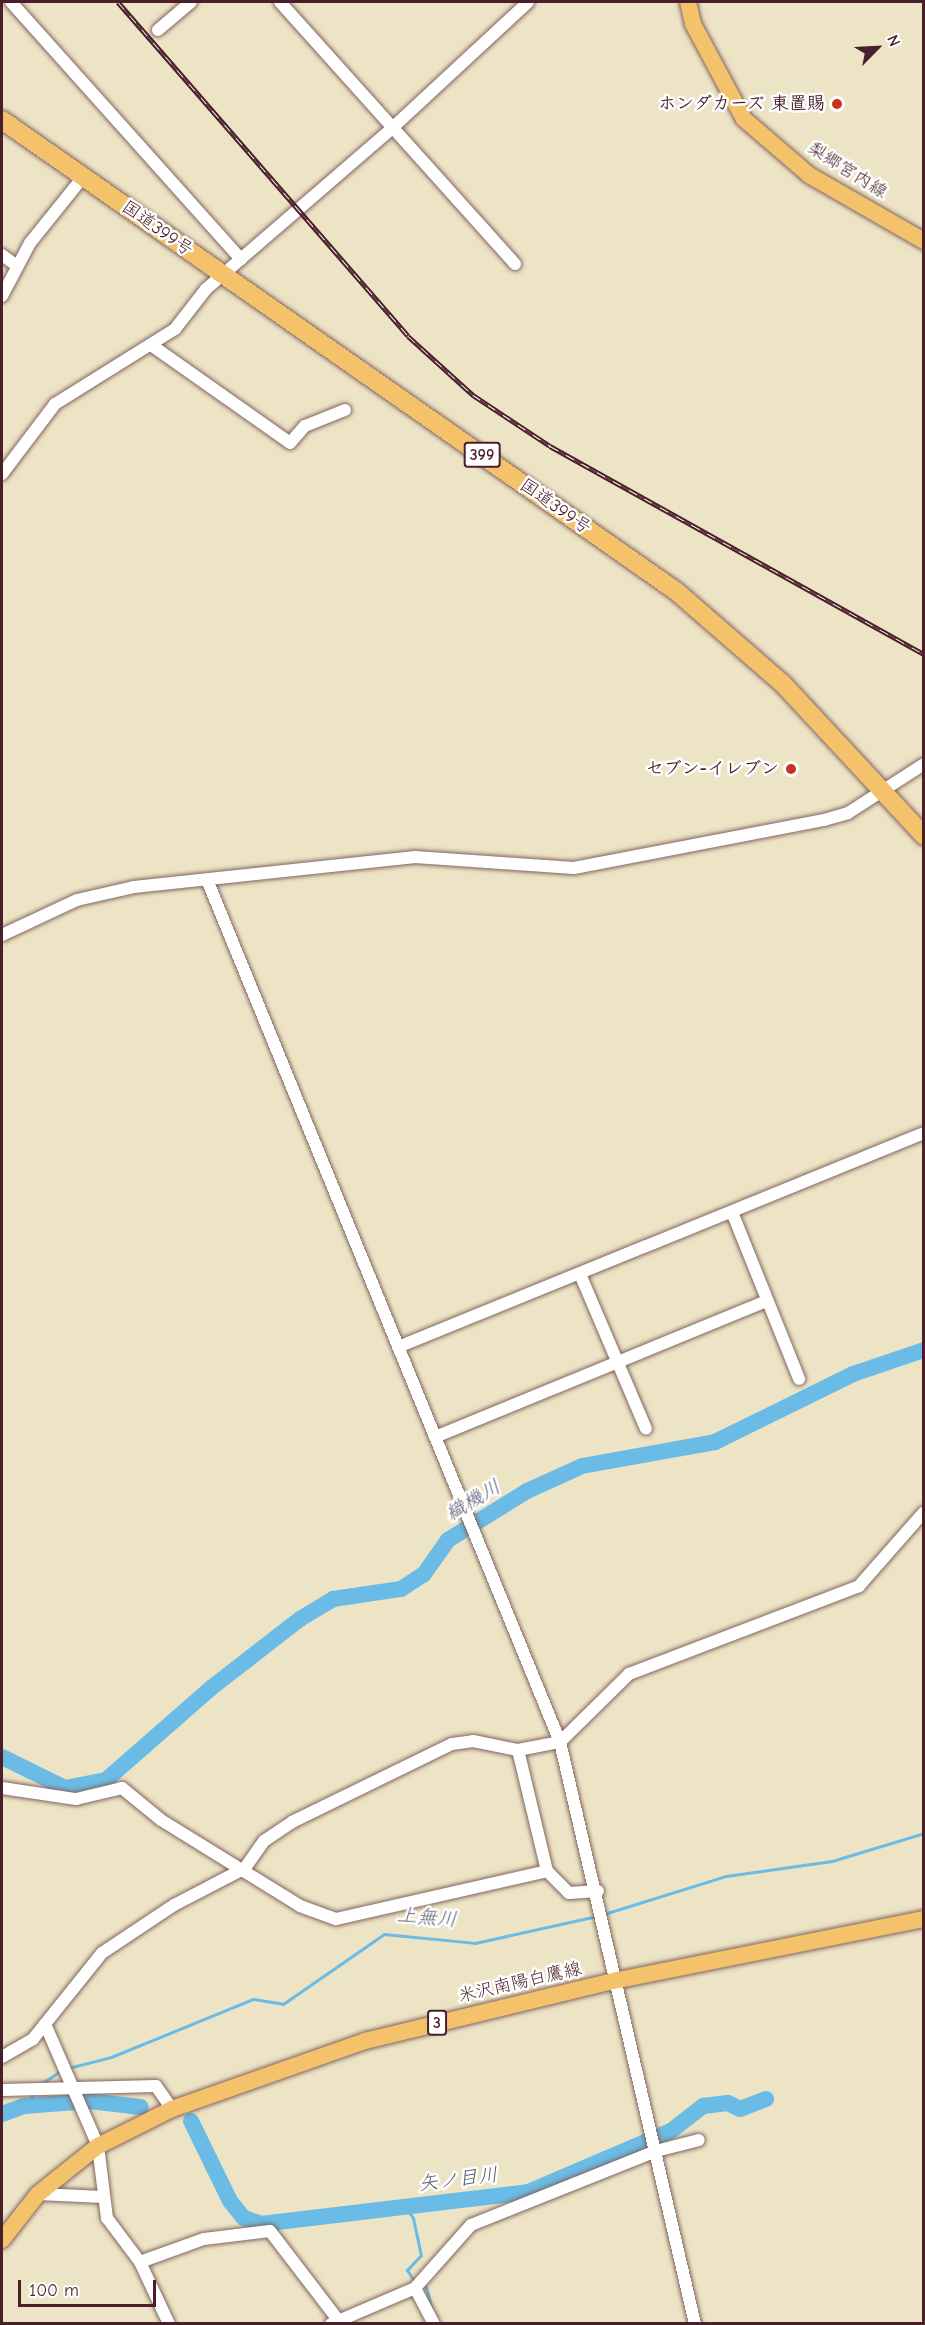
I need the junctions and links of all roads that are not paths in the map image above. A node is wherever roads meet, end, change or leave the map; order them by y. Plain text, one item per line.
1 (11, 2) edge
2 (191, 2) edge
3 (280, 2) edge
4 (528, 2) edge
5 (688, 2) edge
6 (158, 30) dead end
7 (2, 120) edge
8 (390, 130) junction
9 (82, 177) junction
10 (924, 241) edge
11 (2, 255) edge
12 (241, 259) junction
13 (515, 264) dead end
14 (16, 265) junction
15 (222, 275) junction
16 (2, 296) edge
17 (154, 347) junction
18 (345, 410) dead end
19 (3, 469) edge
20 (924, 764) edge
21 (881, 790) junction
22 (924, 836) edge
23 (208, 882) junction
24 (2, 935) edge
25 (924, 1133) edge
26 (732, 1212) junction
27 (580, 1274) junction
28 (767, 1301) junction
29 (398, 1347) junction
30 (617, 1361) junction
31 (799, 1379) dead end
32 (646, 1430) dead end
33 (435, 1437) junction
34 (924, 1512) edge
35 (560, 1742) junction
36 (518, 1750) junction
37 (2, 1788) edge
38 (245, 1868) junction
39 (547, 1871) junction
40 (598, 1891) junction
41 (924, 1919) edge
42 (618, 1980) junction
43 (45, 2024) junction
44 (2, 2057) edge
45 (2, 2090) edge
46 (74, 2093) junction
47 (172, 2109) junction
48 (699, 2140) dead end
49 (98, 2146) junction
50 (656, 2151) junction
51 (38, 2194) junction
52 (103, 2197) junction
53 (2, 2240) edge
54 (140, 2262) junction
55 (416, 2288) junction
56 (334, 2322) edge
57 (169, 2324) edge
58 (434, 2324) edge
59 (695, 2324) edge

1 - 12 street
2 - 6 street
3 - 8 street
4 - 8 street
5 - 10 main road, 梨郷宮内線
7 - 9 highway, 国道399号 / 399
8 - 12 street
8 - 13 street
9 - 14 street
9 - 15 highway, 国道399号 / 399
11 - 14 street
12 - 15 street
14 - 16 street
15 - 17 street
15 - 21 highway, 国道399号 / 399
17 - 18 street
17 - 19 street
20 - 21 street
21 - 22 highway, 国道399号 / 399
21 - 23 street
23 - 24 street
23 - 29 street
25 - 26 street
26 - 27 street
26 - 28 street
27 - 29 street
27 - 30 street
28 - 30 street
28 - 31 street
29 - 33 street
30 - 32 street
30 - 33 street
33 - 35 street
34 - 35 street
35 - 36 street
35 - 40 street
36 - 38 street
36 - 39 street
37 - 38 street
38 - 39 street
38 - 43 street
39 - 40 street
40 - 42 street
41 - 42 main road, 米沢南陽白鷹線 / 3
42 - 47 main road, 米沢南陽白鷹線 / 3
42 - 50 street
43 - 44 street
43 - 46 street
45 - 46 street
46 - 47 street
46 - 49 street
47 - 49 main road, 米沢南陽白鷹線 / 3
48 - 50 street
49 - 51 main road, 米沢南陽白鷹線 / 3
49 - 52 street
50 - 55 street
50 - 59 street
51 - 52 street
51 - 53 main road, 米沢南陽白鷹線 / 3
52 - 54 street
54 - 56 street
54 - 57 street
55 - 56 street
55 - 58 street

